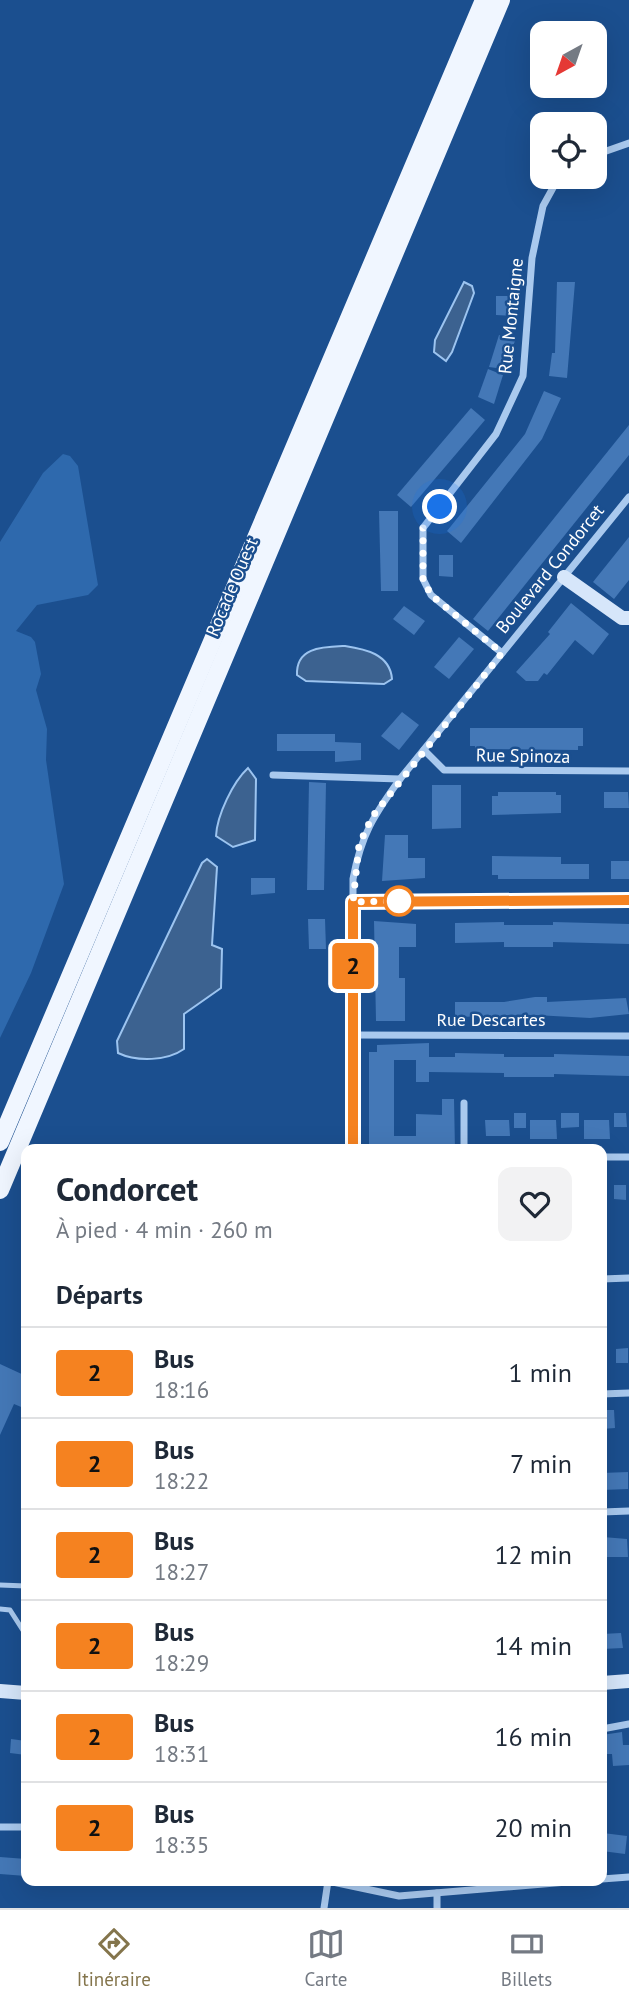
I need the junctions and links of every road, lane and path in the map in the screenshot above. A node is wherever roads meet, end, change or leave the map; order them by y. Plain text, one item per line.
1 (484, 0) edge
2 (501, 0) edge
3 (629, 143) edge
4 (607, 151) edge
5 (552, 189) edge
6 (629, 496) edge
7 (564, 577) junction
8 (629, 618) edge
9 (502, 653) junction
10 (424, 750) junction
11 (629, 772) edge
12 (273, 775) dead end
13 (400, 779) junction
14 (629, 900) edge
15 (353, 902) junction
16 (353, 1035) junction
17 (629, 1037) edge
18 (464, 1103) dead end
19 (0, 1142) edge
20 (353, 1144) edge
21 (464, 1144) edge
22 (607, 1157) edge
23 (629, 1157) edge
24 (0, 1190) edge
25 (629, 1278) edge
26 (607, 1279) edge
27 (629, 1393) edge
28 (607, 1394) edge
29 (629, 1511) edge
30 (607, 1512) edge
31 (0, 1585) edge
32 (21, 1586) edge
33 (0, 1609) edge
34 (21, 1627) edge
35 (629, 1681) edge
36 (607, 1683) edge
37 (0, 1691) edge
38 (21, 1693) edge
39 (629, 1724) edge
40 (607, 1728) edge
41 (0, 1827) edge
42 (21, 1827) edge
43 (629, 1877) edge
44 (607, 1879) edge
45 (327, 1886) edge
46 (352, 1886) edge
47 (520, 1886) edge
48 (437, 1893) junction
49 (324, 1908) edge
50 (437, 1908) edge

1 - 19 main road, Rocade Ouest
2 - 24 main road, Rocade Ouest
3 - 4 street
5 - 9 street, Rue Montaigne
6 - 7 street, Boulevard Condorcet
7 - 8 street
7 - 9 street, Boulevard Condorcet
9 - 10 street, Boulevard Condorcet
10 - 11 street, Rue Spinoza
10 - 13 street, Boulevard Condorcet
12 - 13 street
13 - 15 street, Boulevard Condorcet
14 - 15 street
15 - 16 street, Boulevard Condorcet
16 - 17 street, Rue Descartes
16 - 20 street, Boulevard Condorcet
18 - 21 street
22 - 23 street
25 - 26 street
27 - 28 street
29 - 30 street
31 - 32 lane
33 - 34 lane
35 - 36 street
37 - 38 street
39 - 40 street
41 - 42 street
43 - 44 street
45 - 49 street
46 - 48 street
47 - 48 street
48 - 50 street

